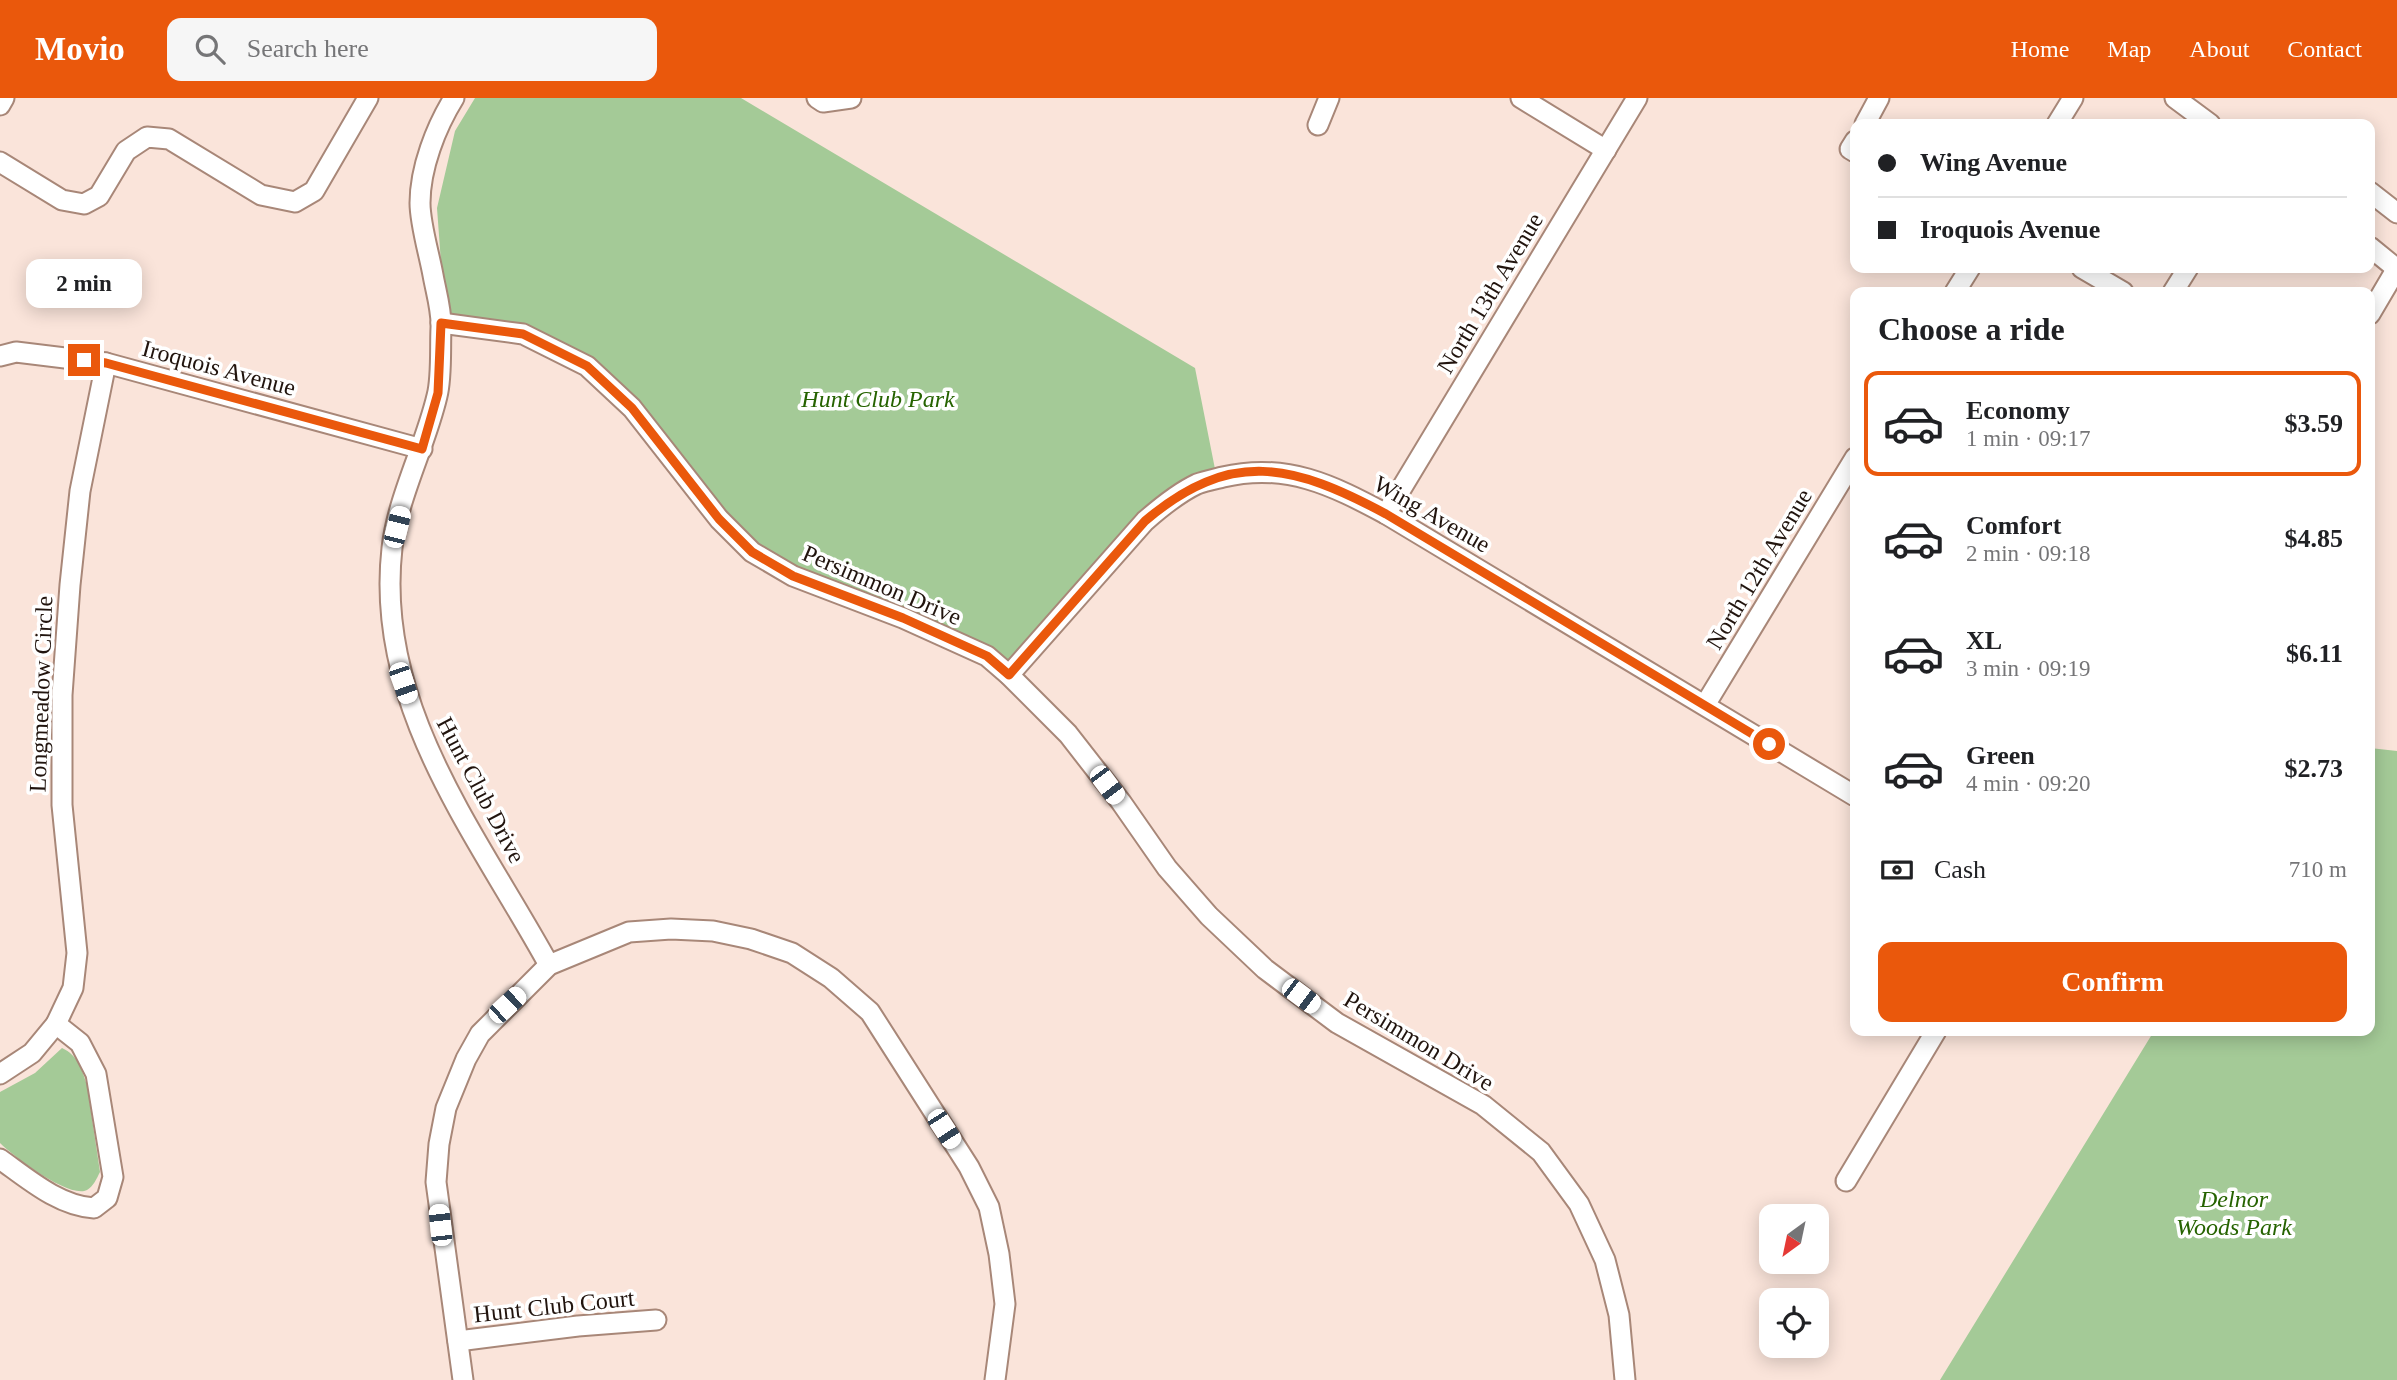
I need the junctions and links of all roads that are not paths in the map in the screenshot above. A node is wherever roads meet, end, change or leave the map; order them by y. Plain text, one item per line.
1 (4, 98) edge
2 (368, 98) edge
3 (454, 98) edge
4 (817, 98) edge
5 (851, 98) edge
6 (1329, 98) edge
7 (1521, 98) edge
8 (1637, 98) edge
9 (1879, 98) edge
10 (2073, 98) edge
11 (2175, 98) edge
12 (0, 105) edge
13 (1868, 119) edge
14 (2060, 119) edge
15 (2203, 119) edge
16 (1318, 124) dead end
17 (1605, 150) junction
18 (0, 162) edge
19 (2375, 196) edge
20 (2397, 213) edge
21 (2375, 251) edge
22 (2397, 269) edge
23 (2091, 273) edge
24 (2114, 287) edge
25 (2375, 306) edge
26 (441, 323) junction
27 (0, 356) edge
28 (106, 363) junction
29 (422, 449) junction
30 (1850, 466) edge
31 (1386, 514) junction
32 (1009, 675) junction
33 (1705, 705) junction
34 (1850, 793) edge
35 (549, 965) junction
36 (56, 1024) junction
37 (1933, 1036) edge
38 (0, 1074) edge
39 (0, 1159) edge
40 (1846, 1181) dead end
41 (656, 1320) dead end
42 (458, 1341) junction
43 (463, 1380) edge
44 (995, 1380) edge
45 (1625, 1380) edge

1 - 12 street
2 - 18 street
3 - 26 street, Hunt Club Drive
4 - 5 street
6 - 16 street
7 - 17 street
8 - 17 street, North 13th Avenue
9 - 13 street
10 - 14 street
11 - 15 street
17 - 31 street, North 13th Avenue
19 - 20 street
21 - 22 street
22 - 25 street
23 - 24 street
26 - 29 street, Hunt Club Drive
26 - 32 street, Persimmon Drive
27 - 28 street, Iroquois Avenue
28 - 29 street, Iroquois Avenue
28 - 36 street, Longmeadow Circle
29 - 35 street, Hunt Club Drive
30 - 33 street, North 12th Avenue
31 - 32 street, Wing Avenue
31 - 33 street, Wing Avenue
32 - 45 street, Persimmon Drive
33 - 34 street, Wing Avenue
35 - 42 street
35 - 44 street
36 - 38 street, Longmeadow Circle
36 - 39 street
37 - 40 street
41 - 42 street, Hunt Club Court
42 - 43 street

